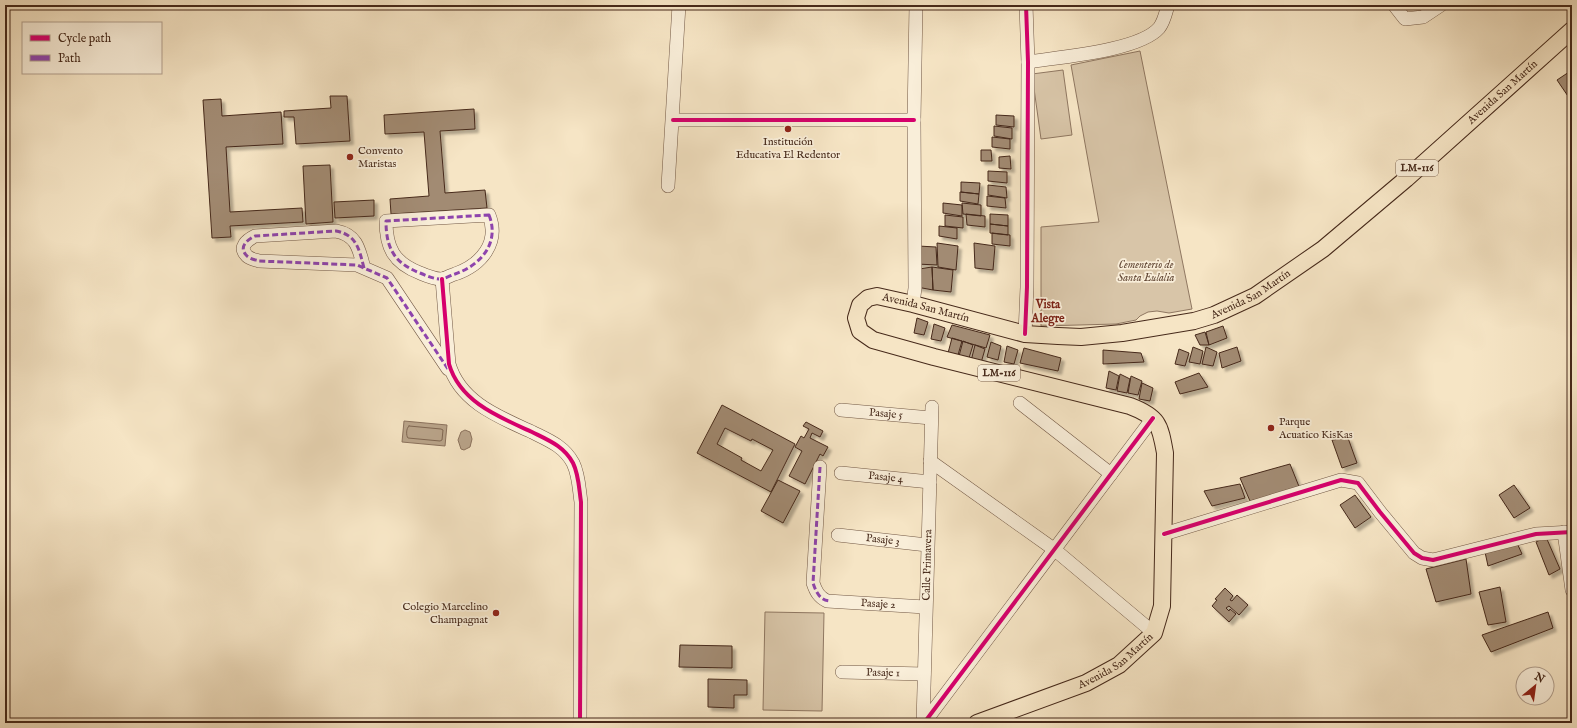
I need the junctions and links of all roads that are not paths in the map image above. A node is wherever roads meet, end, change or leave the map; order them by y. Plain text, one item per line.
1 (679, 5) edge
2 (916, 5) edge
3 (1026, 5) edge
4 (1168, 5) edge
5 (1394, 5) edge
6 (1441, 5) edge
7 (1572, 30) edge
8 (1028, 62) junction
9 (673, 120) junction
10 (914, 120) junction
11 (668, 186) dead end
12 (364, 268) junction
13 (442, 279) junction
14 (913, 304) junction
15 (1025, 334) junction
16 (452, 374) junction
17 (1020, 404) dead end
18 (841, 410) dead end
19 (932, 413) joint
20 (1154, 418) junction
21 (930, 461) junction
22 (820, 467) dead end
23 (841, 473) dead end
24 (1111, 474) junction
25 (930, 482) junction
26 (1568, 532) edge
27 (1164, 534) junction
28 (838, 535) dead end
29 (927, 545) junction
30 (1054, 550) junction
31 (1572, 590) edge
32 (925, 607) junction
33 (1154, 633) junction
34 (842, 672) dead end
35 (924, 674) junction
36 (580, 723) edge
37 (923, 723) edge
38 (977, 723) edge

1 - 9 street
2 - 10 street
3 - 8 street
4 - 8 street
5 - 6 street
7 - 15 main road, Avenida San Martín / LM-116
8 - 15 street
9 - 10 street
9 - 11 street
10 - 14 street
12 - 12 street
12 - 16 street
13 - 13 street
13 - 16 street
14 - 15 main road, Avenida San Martín / LM-116
14 - 20 main road, Avenida San Martín / LM-116
16 - 36 street
17 - 24 street
18 - 19 street, Pasaje 5
19 - 21 street, Calle Primavera
20 - 24 street
20 - 27 main road, Avenida San Martín
21 - 25 street, Calle Primavera
21 - 30 street
22 - 32 street, Pasaje 2
23 - 25 street, Pasaje 4
24 - 30 street
25 - 29 street, Calle Primavera
26 - 27 street
26 - 31 street
27 - 33 main road, Avenida San Martín
28 - 29 street, Pasaje 3
29 - 32 street, Calle Primavera
30 - 33 street
30 - 37 street
32 - 35 street, Calle Primavera
33 - 38 main road, Avenida San Martín
34 - 35 street, Pasaje 1
35 - 37 street, Calle Primavera

